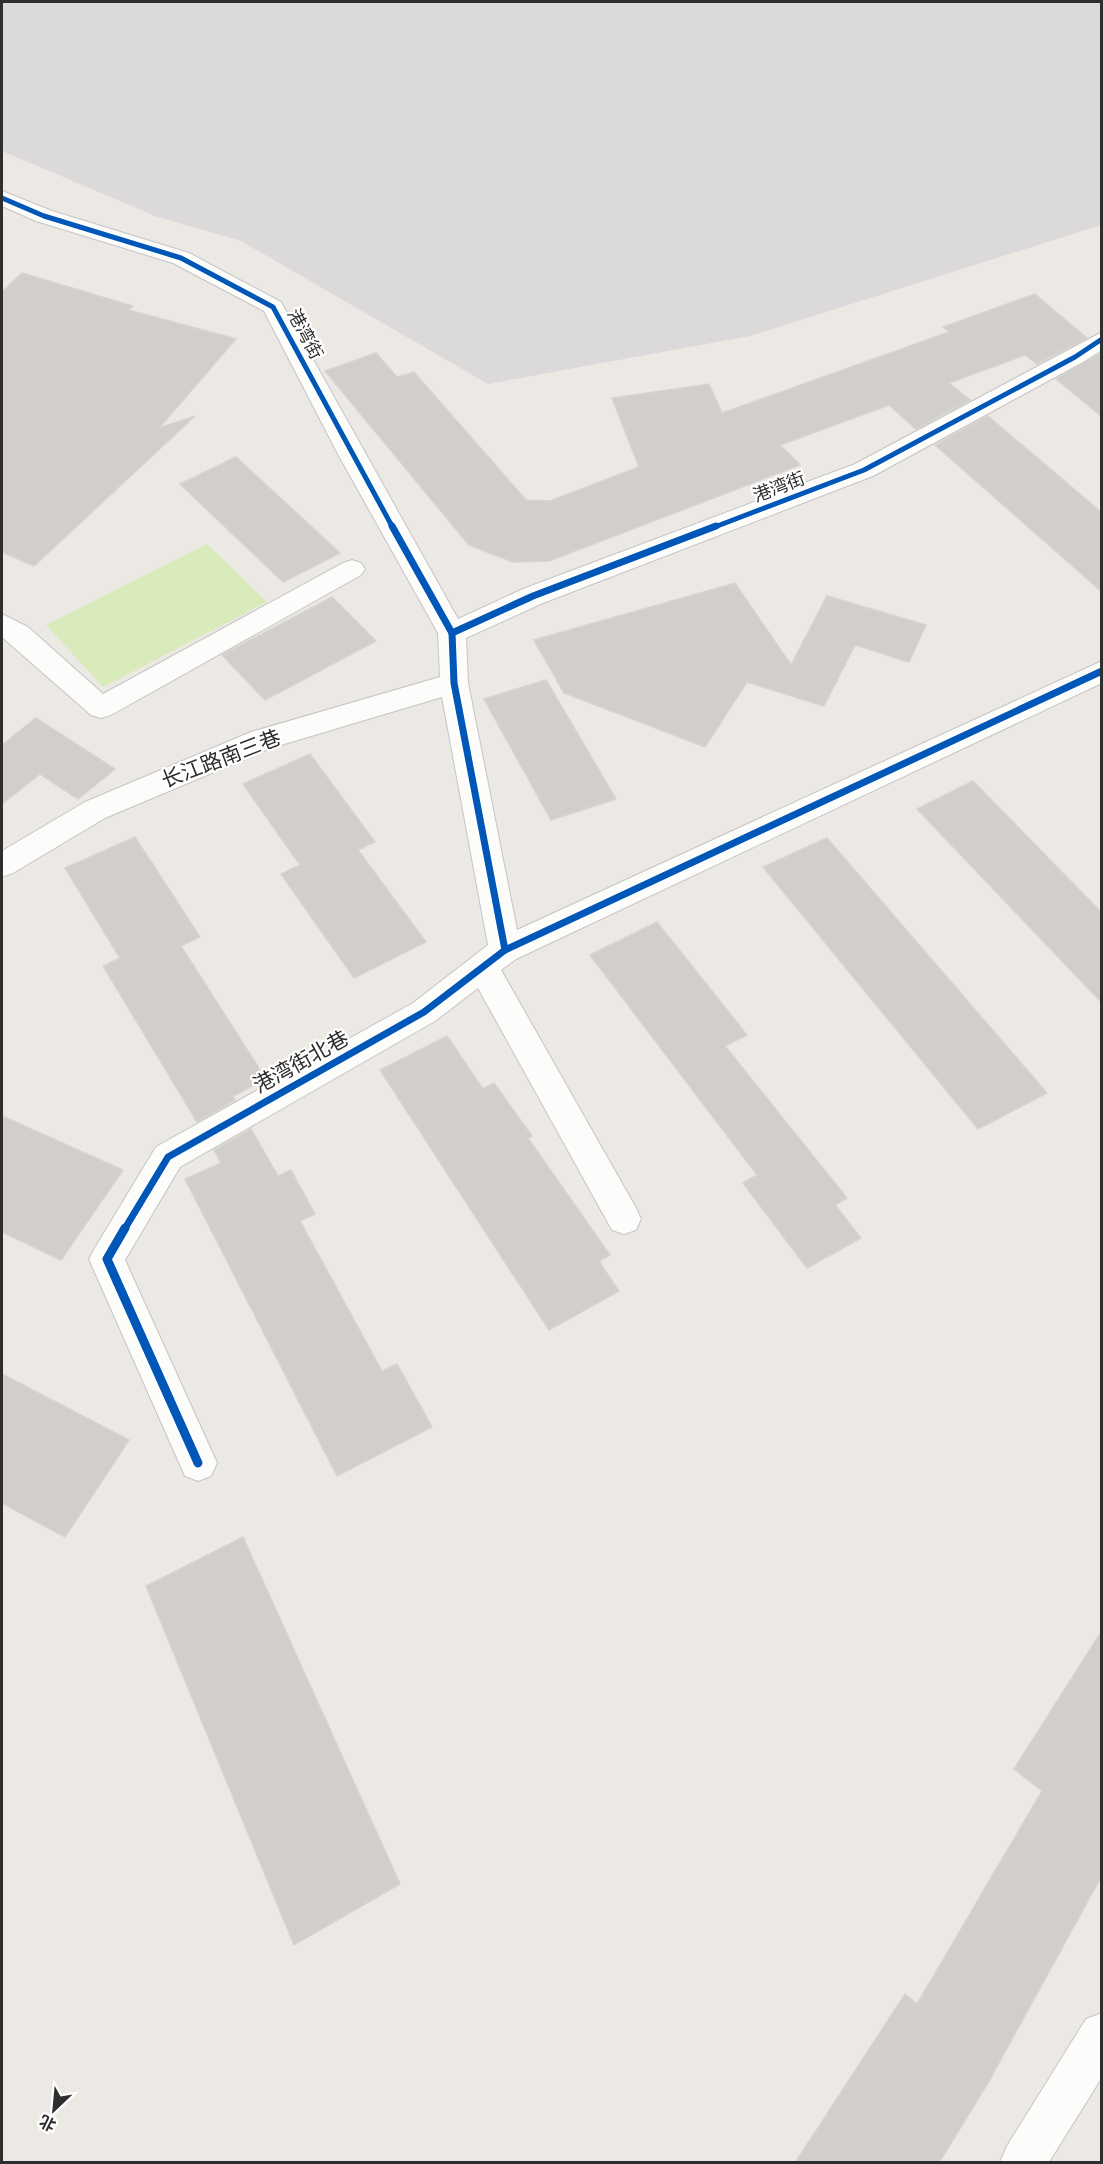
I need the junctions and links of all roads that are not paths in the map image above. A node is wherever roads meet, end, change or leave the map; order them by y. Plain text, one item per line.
1 (2, 198) edge
2 (1101, 339) edge
3 (352, 569) dead end
4 (2, 624) edge
5 (452, 633) junction
6 (1101, 671) edge
7 (454, 683) junction
8 (2, 865) edge
9 (494, 958) junction
10 (624, 1219) dead end
11 (198, 1463) dead end
12 (1101, 2035) edge
13 (1023, 2163) edge

1 - 5 street, 港湾街
2 - 5 street, 港湾街
3 - 4 street
5 - 7 street, 港湾街
6 - 9 street
7 - 8 street, 长江路南三巷
7 - 9 street
9 - 10 street
9 - 11 street, 港湾街北巷
12 - 13 street

